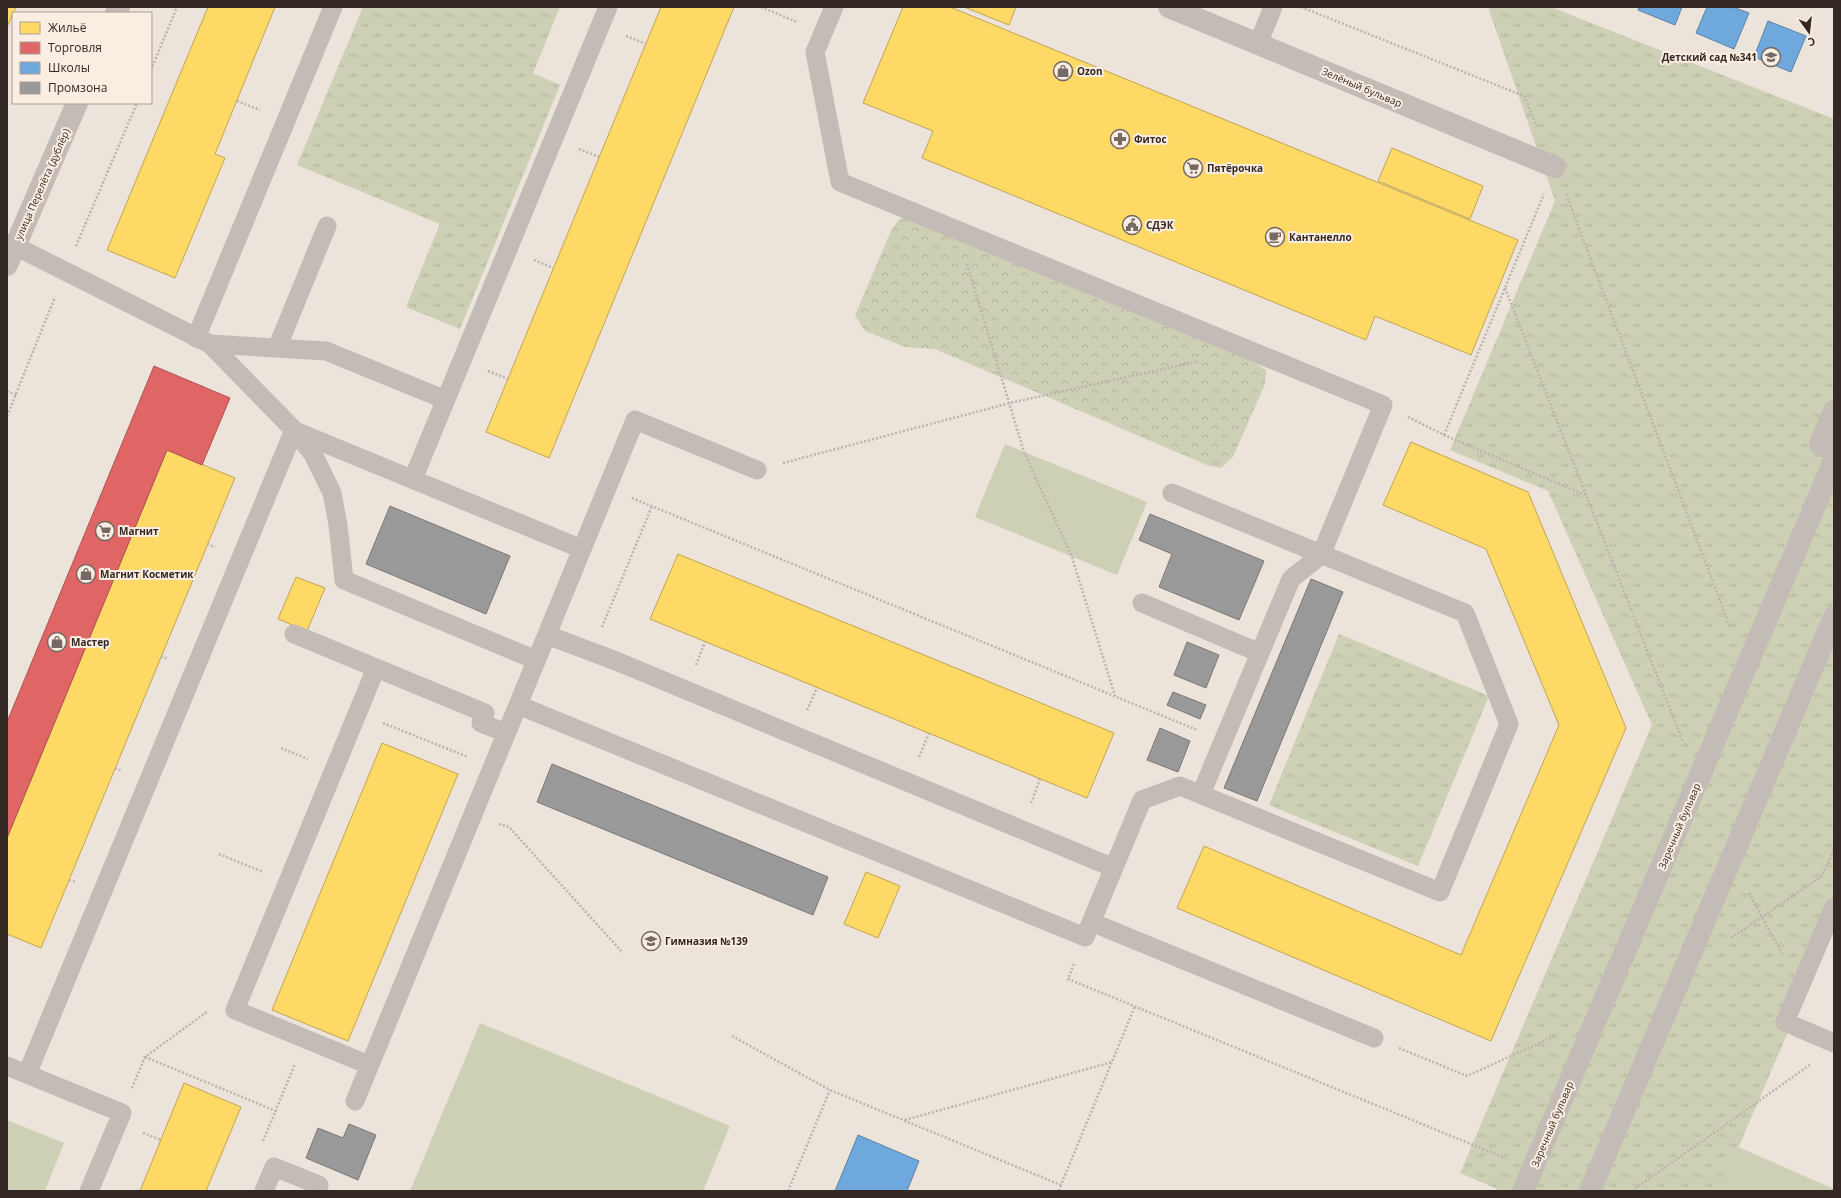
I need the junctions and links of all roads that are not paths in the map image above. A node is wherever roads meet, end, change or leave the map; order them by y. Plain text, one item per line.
1 (333, 7) edge
2 (608, 7) edge
3 (834, 7) edge
4 (1169, 7) edge
5 (1273, 7) edge
6 (1258, 44) junction
7 (77, 104) edge
8 (1555, 167) road end
9 (327, 226) dead end
10 (11, 256) edge
11 (203, 341) junction
12 (277, 348) junction
13 (446, 400) junction
14 (1834, 411) edge
15 (294, 430) junction
16 (1834, 450) edge
17 (1834, 461) edge
18 (757, 470) road end
19 (413, 479) junction
20 (1172, 494) dead end
21 (582, 549) junction
22 (1321, 555) junction
23 (1142, 603) dead end
24 (1834, 617) edge
25 (294, 634) dead end
26 (547, 636) junction
27 (1260, 653) junction
28 (536, 660) junction
29 (376, 668) junction
30 (518, 704) junction
31 (506, 733) junction
32 (1201, 794) junction
33 (1114, 868) junction
34 (1834, 907) edge
35 (1088, 930) junction
36 (1374, 1038) road end
37 (1834, 1043) edge
38 (369, 1065) junction
39 (7, 1066) edge
40 (27, 1074) junction
41 (354, 1101) dead end
42 (319, 1185) dead end
43 (89, 1191) edge
44 (264, 1191) edge
45 (1523, 1191) edge
46 (1590, 1191) edge

1 - 11 lane
2 - 13 lane
3 - 22 lane
4 - 6 street, Зелёный бульвар
5 - 6 lane
6 - 8 street, Зелёный бульвар
7 - 10 street, улица Перелёта (дублёр)
9 - 12 lane
10 - 11 lane
11 - 12 lane
11 - 15 lane
12 - 13 lane
13 - 19 lane
14 - 16 street
15 - 19 lane
15 - 28 lane
15 - 40 lane
17 - 45 street, Заречный бульвар
18 - 21 lane
19 - 21 lane
20 - 22 lane
21 - 26 lane
22 - 27 lane
22 - 32 lane
23 - 27 lane
24 - 46 street
25 - 29 lane
26 - 28 lane
26 - 33 lane
27 - 32 lane
28 - 30 lane
29 - 31 lane
29 - 38 lane
30 - 31 lane
30 - 35 lane
31 - 38 lane
32 - 33 lane
33 - 35 lane
34 - 37 lane
35 - 36 lane
38 - 41 lane
39 - 40 lane
40 - 43 lane
42 - 44 lane

